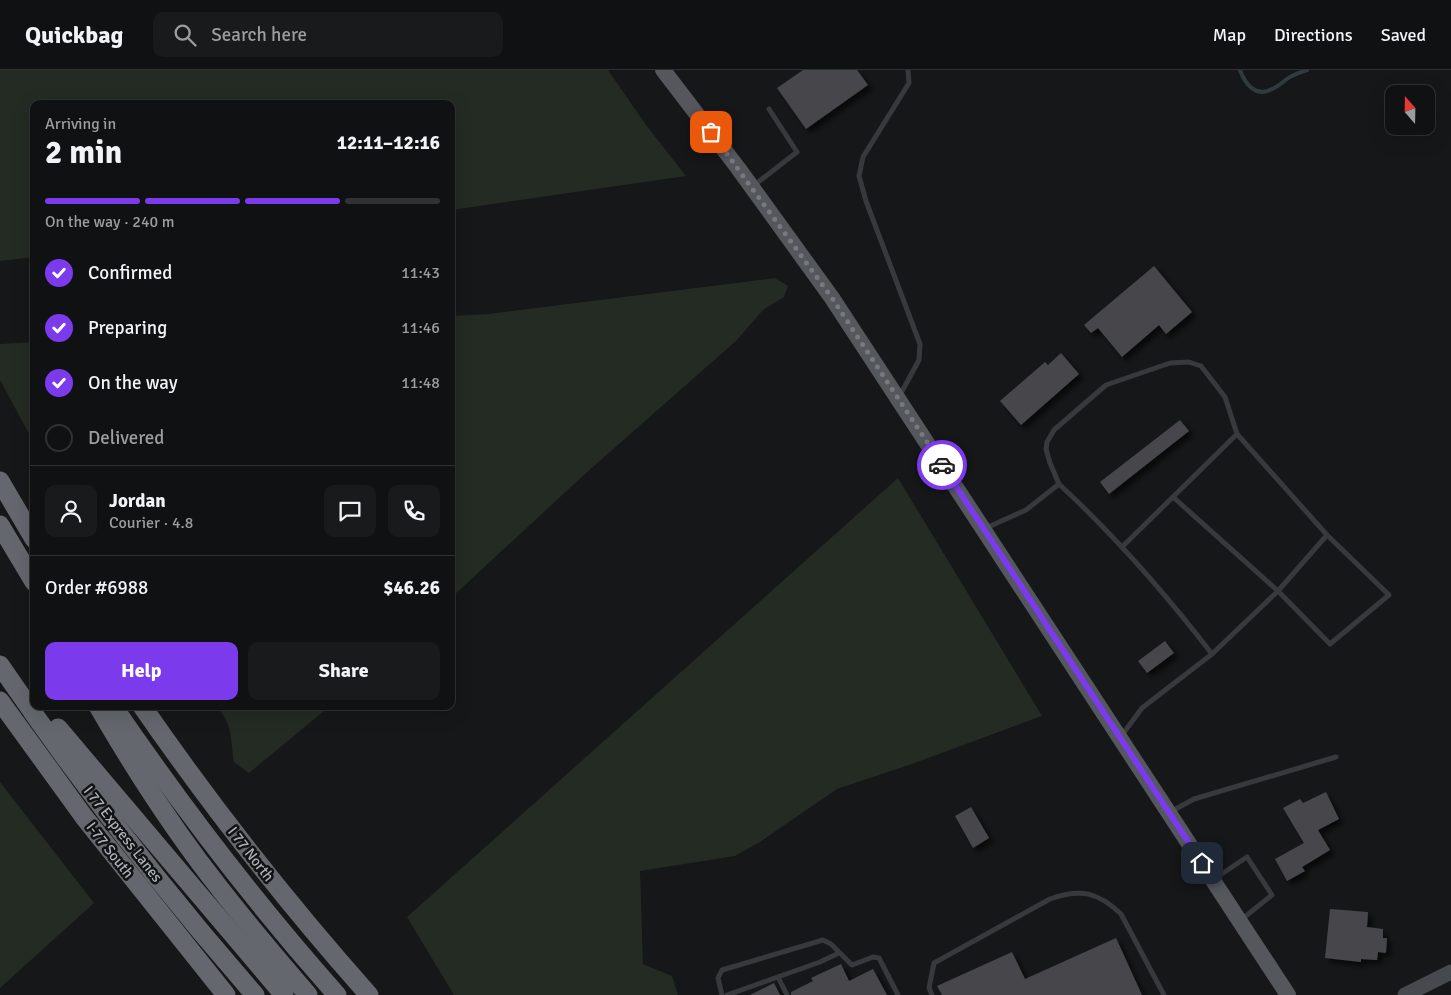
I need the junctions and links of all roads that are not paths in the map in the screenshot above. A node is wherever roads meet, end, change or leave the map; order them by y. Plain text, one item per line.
1 (663, 70) edge
2 (908, 70) edge
3 (769, 109) dead end
4 (752, 186) junction
5 (898, 398) junction
6 (1237, 434) junction
7 (0, 481) edge
8 (1059, 484) junction
9 (1173, 497) junction
10 (0, 525) edge
11 (984, 529) junction
12 (30, 532) edge
13 (1327, 535) junction
14 (1122, 547) junction
15 (30, 575) edge
16 (1278, 591) junction
17 (1212, 654) junction
18 (0, 659) edge
19 (0, 665) edge
20 (30, 694) edge
21 (0, 701) edge
22 (30, 708) edge
23 (31, 710) edge
24 (43, 710) edge
25 (100, 710) edge
26 (116, 710) edge
27 (145, 710) edge
28 (1120, 738) junction
29 (1336, 758) dead end
30 (1169, 813) junction
31 (1213, 880) junction
32 (1240, 921) junction
33 (839, 952) junction
34 (1273, 972) junction
35 (1451, 972) edge
36 (778, 977) junction
37 (226, 995) edge
38 (255, 995) edge
39 (284, 995) edge
40 (308, 995) edge
41 (337, 995) edge
42 (369, 995) edge
43 (722, 995) edge
44 (727, 995) edge
45 (787, 995) edge
46 (898, 995) edge
47 (932, 995) edge
48 (1164, 995) edge
49 (1276, 995) edge
50 (1288, 995) edge
51 (1405, 995) edge

1 - 4 main road
2 - 5 lane
3 - 4 lane
4 - 5 main road
5 - 11 main road
6 - 8 lane
6 - 9 lane
6 - 13 lane
7 - 12 highway
8 - 11 lane
8 - 14 lane
9 - 14 lane
9 - 16 lane
10 - 15 highway
11 - 28 main road
13 - 16 lane
13 - 16 lane
14 - 17 lane
16 - 17 lane
17 - 28 lane
18 - 20 highway
19 - 22 highway, I 77 Express Lanes
21 - 37 highway, I-77 South
23 - 38 highway, I 77 Express Lanes
24 - 39 highway
25 - 40 highway
26 - 41 highway
27 - 42 highway, I 77 North
28 - 30 main road
29 - 30 lane
30 - 31 main road
31 - 32 main road
31 - 32 lane
32 - 34 main road
33 - 36 lane
33 - 43 lane
33 - 46 lane
34 - 49 main road
34 - 50 main road
35 - 51 main road
36 - 44 lane
36 - 45 lane
47 - 48 lane

